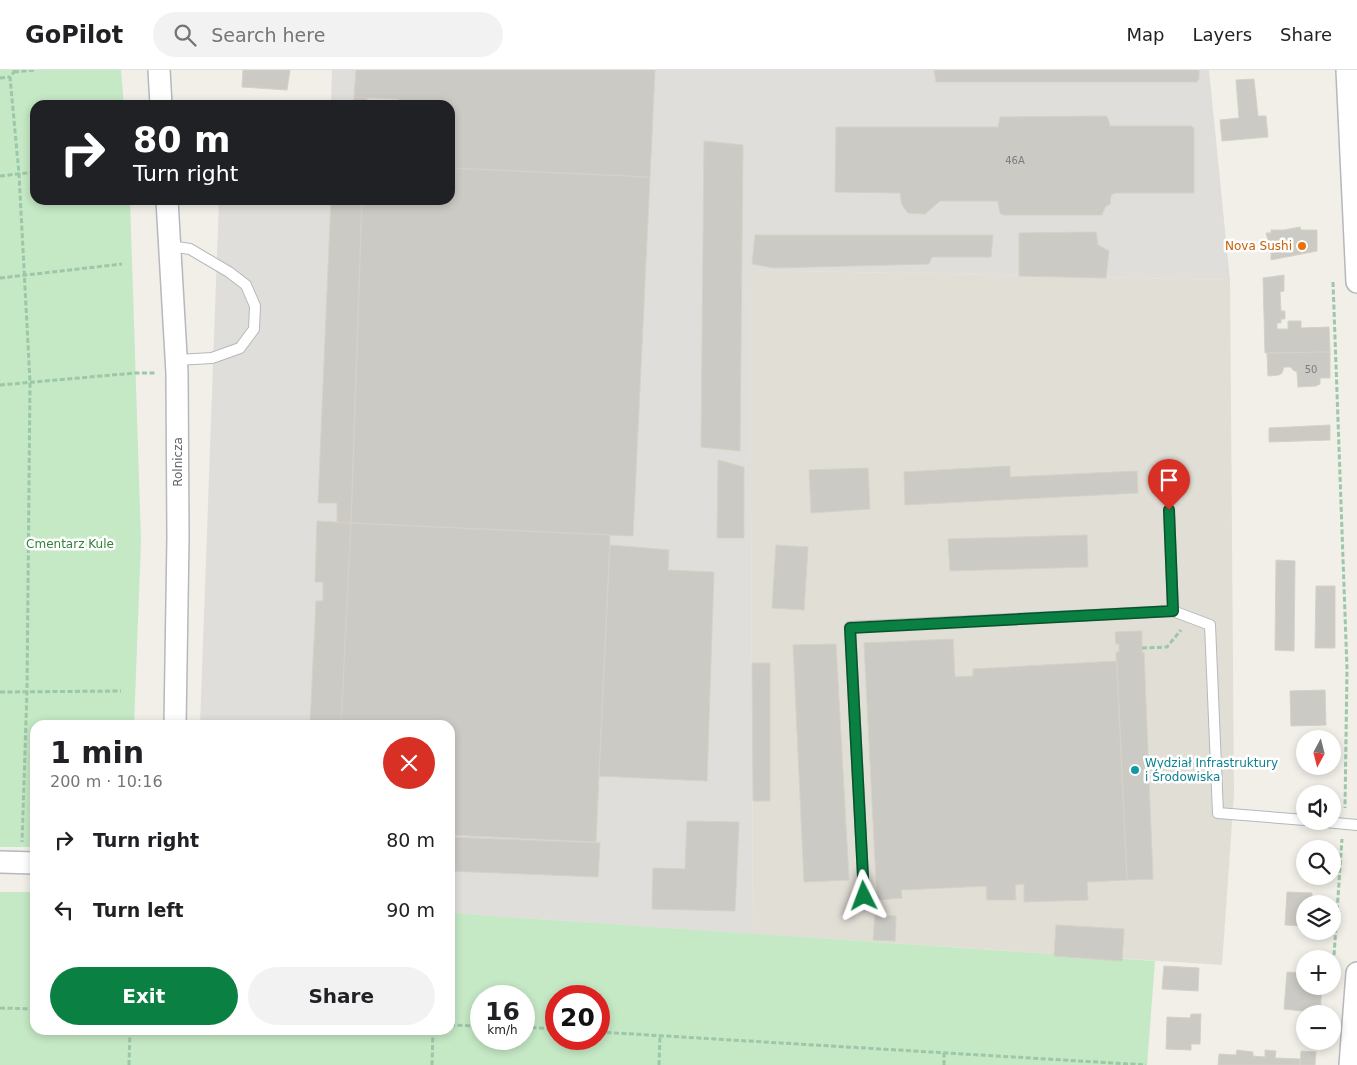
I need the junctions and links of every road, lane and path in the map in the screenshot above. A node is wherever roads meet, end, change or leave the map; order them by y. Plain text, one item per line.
1 (34, 70) edge
2 (159, 70) edge
3 (1347, 70) edge
4 (14, 71) edge
5 (10, 77) junction
6 (0, 78) edge
7 (161, 100) edge
8 (30, 173) edge
9 (19, 174) junction
10 (0, 176) edge
11 (168, 205) edge
12 (170, 246) junction
13 (122, 264) dead end
14 (25, 275) junction
15 (0, 278) edge
16 (1333, 280) dead end
17 (1357, 282) edge
18 (177, 366) junction
19 (30, 382) junction
20 (0, 385) edge
21 (1169, 510) dead end
22 (1173, 611) junction
23 (1191, 618) junction
24 (1142, 648) dead end
25 (27, 691) junction
26 (121, 691) dead end
27 (0, 692) edge
28 (175, 720) edge
29 (1296, 819) edge
30 (1341, 824) edge
31 (1344, 824) junction
32 (1357, 825) edge
33 (22, 842) dead end
34 (0, 862) edge
35 (30, 863) edge
36 (864, 896) dead end
37 (1335, 950) edge
38 (1357, 973) edge
39 (0, 1008) edge
40 (30, 1009) edge
41 (455, 1025) edge
42 (470, 1026) edge
43 (610, 1033) edge
44 (130, 1035) edge
45 (433, 1035) edge
46 (660, 1036) junction
47 (944, 1053) junction
48 (129, 1065) edge
49 (432, 1065) edge
50 (659, 1065) edge
51 (944, 1065) edge
52 (1146, 1065) edge
53 (1350, 1065) edge

1 - 4 path
2 - 7 street
3 - 17 street
4 - 5 path
5 - 6 path
5 - 9 path
8 - 9 path
9 - 10 path
9 - 14 path
11 - 12 street, Rolnicza
12 - 18 street, Rolnicza
12 - 18 lane
13 - 14 path
14 - 15 path
14 - 19 path
16 - 31 path
18 - 19 path
18 - 28 street, Rolnicza
19 - 20 path
19 - 25 path
21 - 22 lane
22 - 23 lane
22 - 36 lane
23 - 24 path
23 - 29 lane
25 - 26 path
25 - 27 path
25 - 33 path
30 - 31 lane
31 - 32 lane
31 - 37 path
34 - 35 street
38 - 53 street
39 - 40 path
41 - 42 path
43 - 46 path
44 - 48 path
45 - 49 path
46 - 47 path
46 - 50 path
47 - 51 path
47 - 52 path

